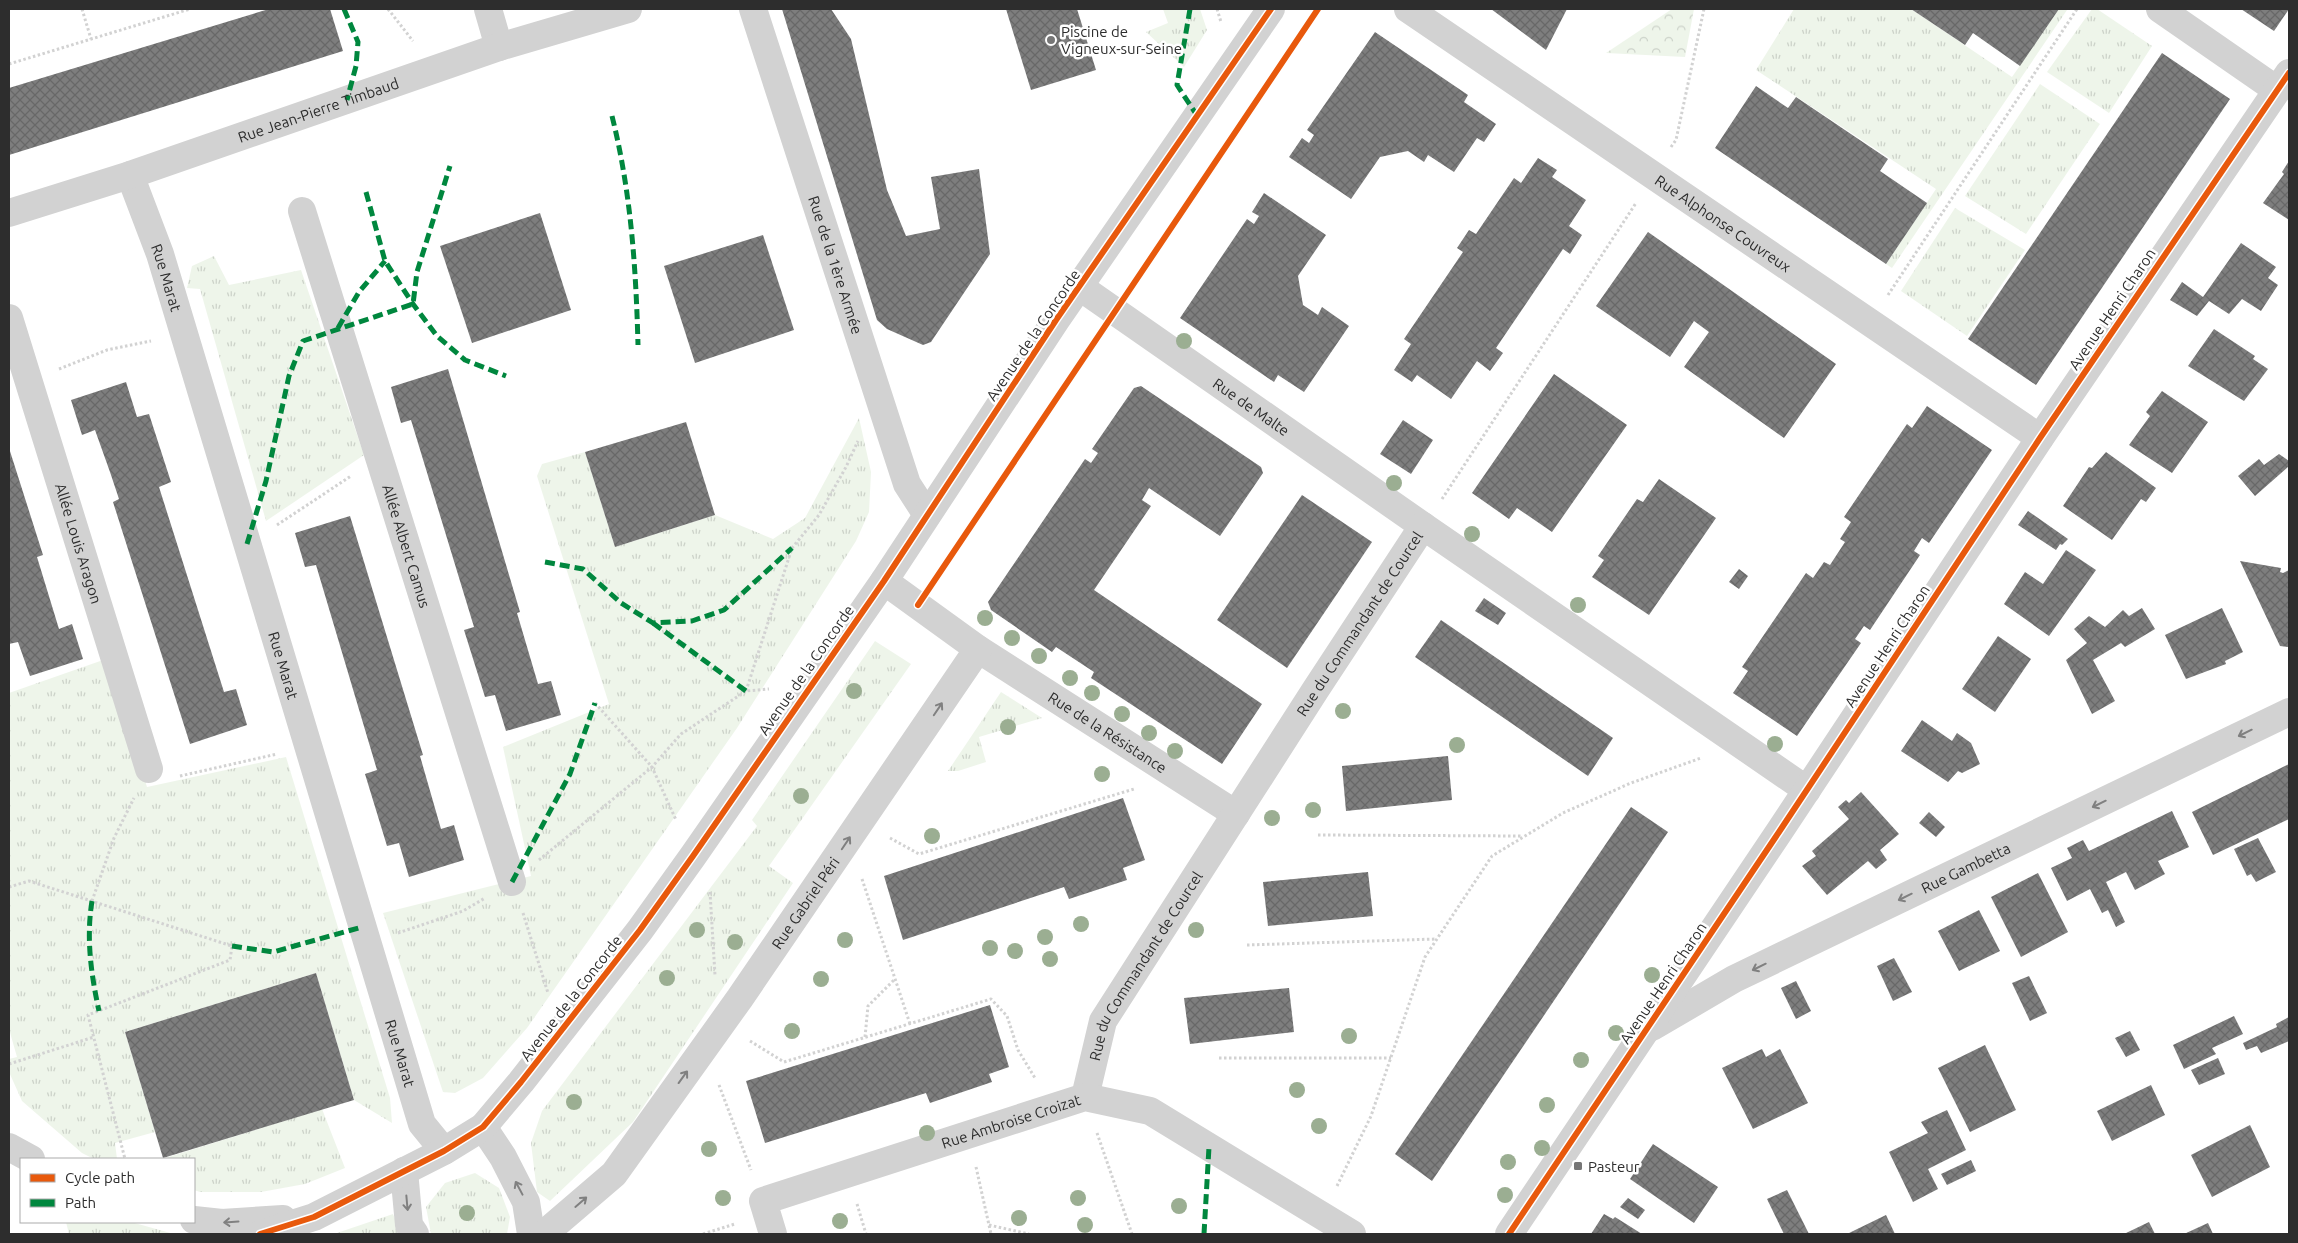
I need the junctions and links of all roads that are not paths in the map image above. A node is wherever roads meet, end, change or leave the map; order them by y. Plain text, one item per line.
1 (488, 9) edge
2 (628, 9) edge
3 (753, 9) edge
4 (1271, 9) edge
5 (1408, 9) edge
6 (2160, 9) edge
7 (499, 47) junction
8 (2283, 81) edge
9 (130, 175) junction
10 (302, 211) dead end
11 (9, 213) edge
12 (1080, 288) junction
13 (9, 318) edge
14 (2040, 438) junction
15 (928, 515) junction
16 (1423, 526) junction
17 (884, 581) junction
18 (978, 649) junction
19 (2289, 712) edge
20 (149, 769) road end
21 (1807, 790) junction
22 (1236, 814) junction
23 (512, 882) road end
24 (1646, 1030) junction
25 (1085, 1097) junction
26 (484, 1127) junction
27 (9, 1147) edge
28 (444, 1151) junction
29 (29, 1158) edge
30 (404, 1171) junction
31 (314, 1217) junction
32 (195, 1220) edge
33 (260, 1234) edge
34 (414, 1234) edge
35 (531, 1234) edge
36 (544, 1234) edge
37 (773, 1234) edge
38 (1352, 1234) edge
39 (1509, 1234) edge

1 - 7 street
2 - 7 street, Rue Jean-Pierre Timbaud
3 - 15 street, Rue de la 1ère Armée
4 - 12 street, Avenue de la Concorde
5 - 14 street, Rue Alphonse Couvreux
6 - 8 street
7 - 9 street, Rue Jean-Pierre Timbaud
8 - 14 street, Avenue Henri Charon
9 - 11 street, Rue Jean-Pierre Timbaud
9 - 28 street, Rue Marat
10 - 23 street, Allée Albert Camus
12 - 15 street, Avenue de la Concorde
12 - 16 street, Rue de Malte
13 - 20 street, Allée Louis Aragon
14 - 21 street, Avenue Henri Charon
15 - 17 street, Avenue de la Concorde
16 - 21 street, Rue du Commandant de Courcel
16 - 22 street, Rue du Commandant de Courcel
17 - 18 street
17 - 26 street, Avenue de la Concorde
18 - 22 street, Rue de la Résistance
36 -> 18 street, Rue Gabriel Péri
19 -> 24 street, Rue Gambetta
21 - 24 street, Avenue Henri Charon
22 - 25 street, Rue du Commandant de Courcel
24 - 39 street, Avenue Henri Charon
25 - 37 street, Rue Ambroise Croizat
25 - 38 street, Rue Ambroise Croizat
26 - 28 street, Avenue de la Concorde
35 -> 26 street
27 - 29 street
28 - 30 street, Avenue de la Concorde
30 - 31 street, Avenue de la Concorde
30 -> 34 street
31 -> 32 street, Avenue de la Concorde
31 - 33 street, Avenue de la Concorde

